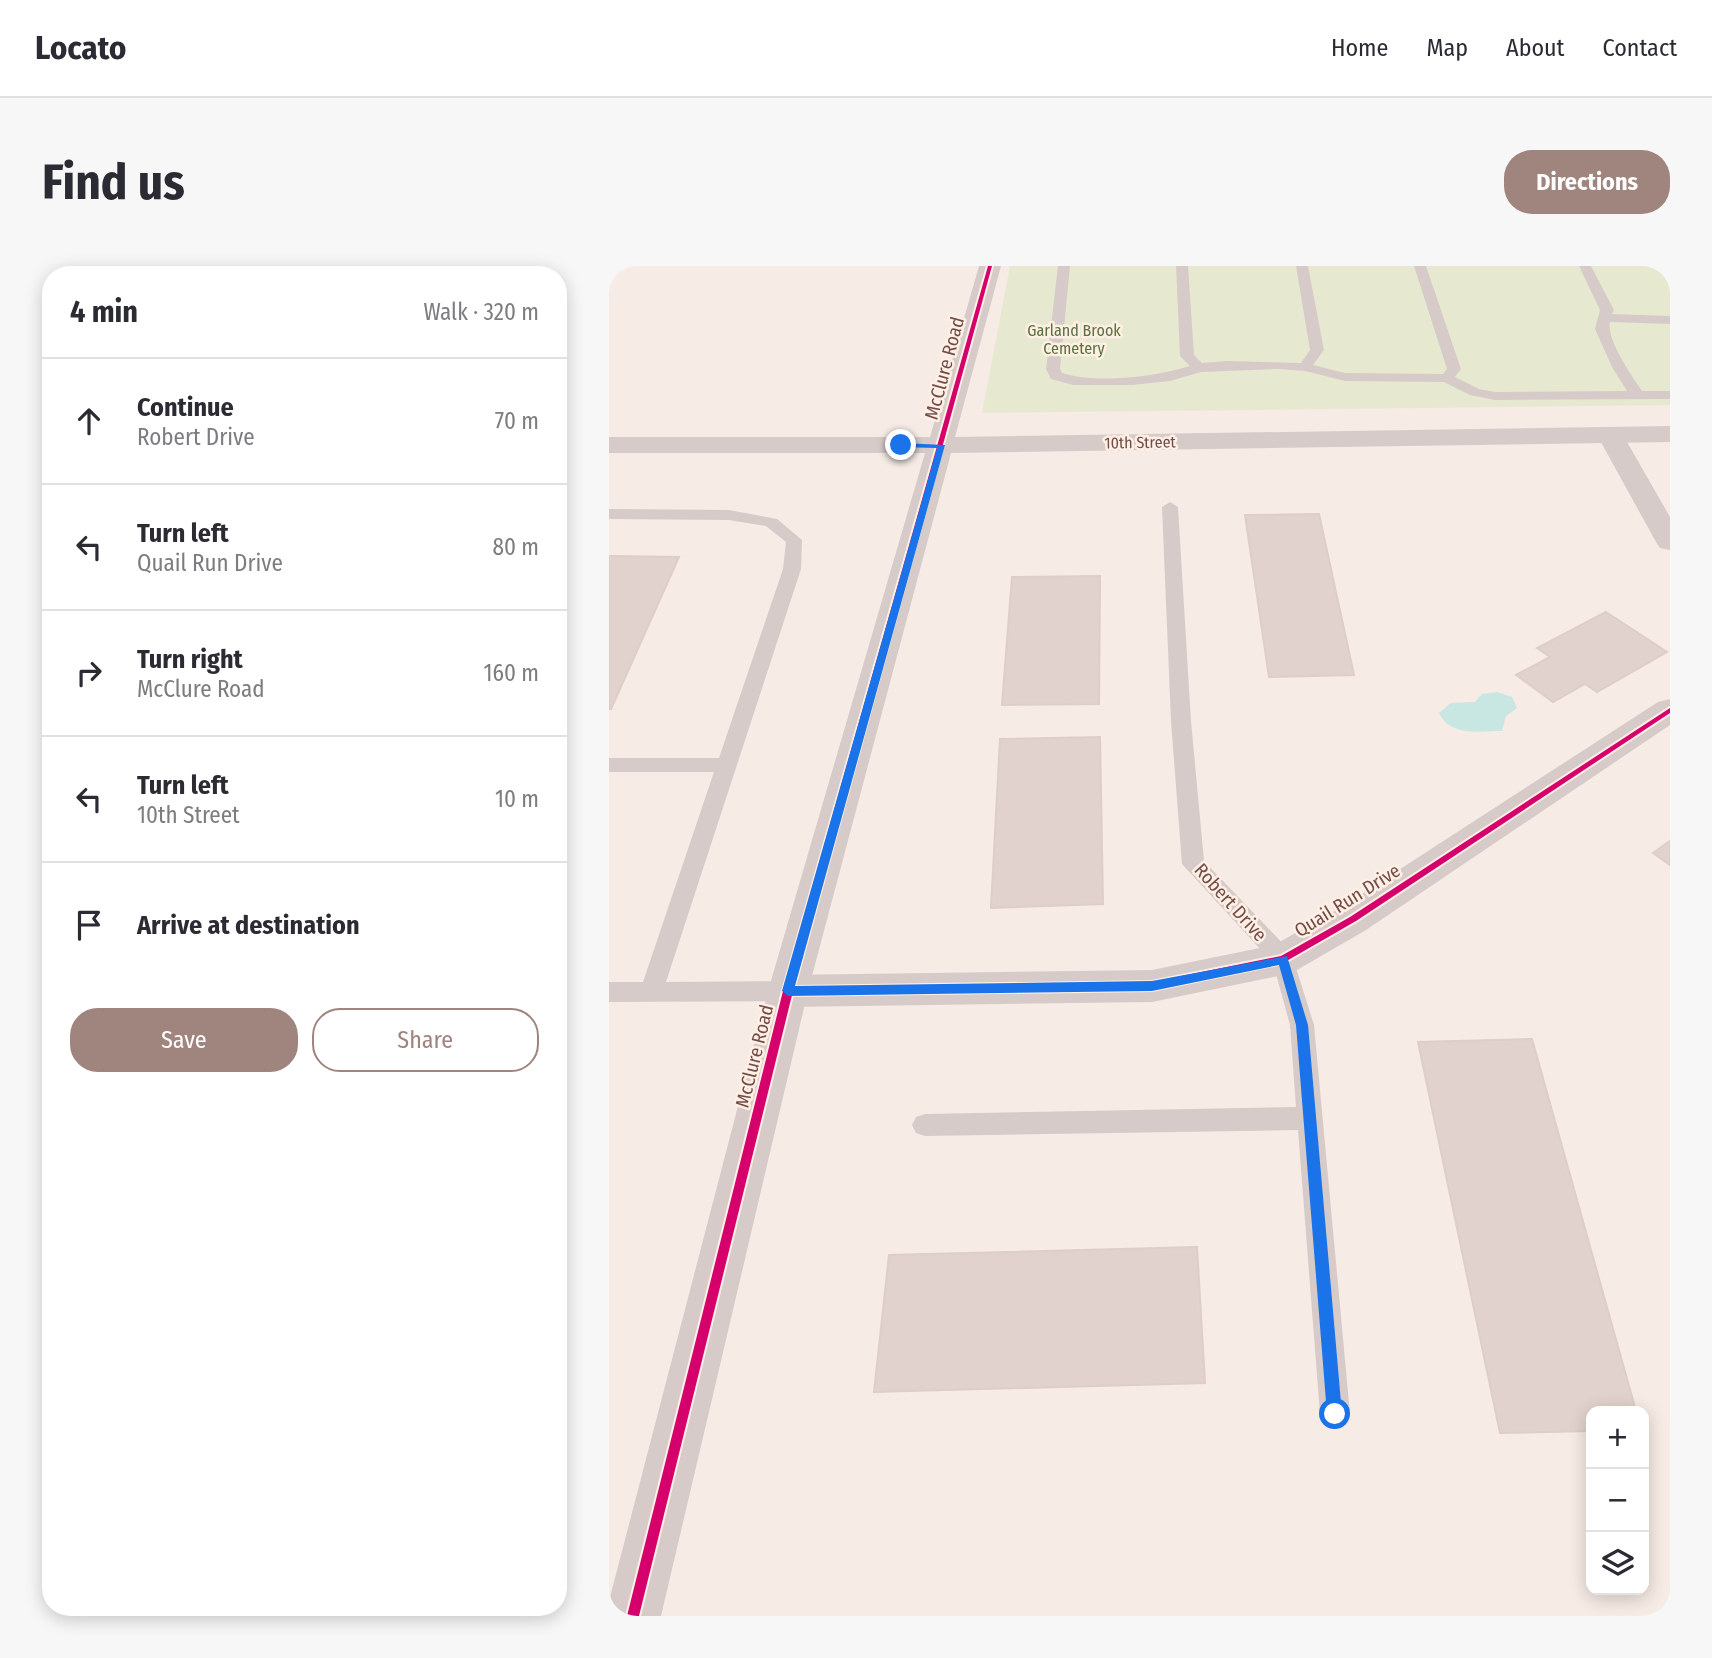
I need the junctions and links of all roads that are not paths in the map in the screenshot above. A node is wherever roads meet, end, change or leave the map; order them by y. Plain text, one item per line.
1 (990, 266) edge
2 (1064, 266) edge
3 (1182, 266) edge
4 (1302, 266) edge
5 (1420, 266) edge
6 (1585, 266) edge
7 (1607, 318) junction
8 (1670, 320) edge
9 (1199, 368) junction
10 (1305, 368) junction
11 (1447, 378) junction
12 (1637, 395) junction
13 (1670, 395) edge
14 (1670, 434) edge
15 (1610, 435) junction
16 (609, 445) edge
17 (941, 445) junction
18 (1170, 507) dead end
19 (609, 514) edge
20 (1670, 542) edge
21 (1670, 710) edge
22 (609, 765) edge
23 (727, 765) junction
24 (1283, 959) junction
25 (788, 991) junction
26 (609, 992) edge
27 (651, 992) junction
28 (1310, 1118) junction
29 (925, 1125) dead end
30 (1335, 1414) dead end
31 (633, 1616) edge

1 - 17 street, McClure Road
2 - 9 lane
3 - 9 lane
4 - 10 lane
5 - 11 lane
6 - 7 lane
7 - 8 lane
7 - 12 lane
9 - 10 lane
10 - 11 lane
11 - 12 lane
12 - 13 lane
14 - 15 street, 10th Street
15 - 17 street, 10th Street
15 - 20 street
16 - 17 street, 10th Street
17 - 25 street, McClure Road
18 - 24 lane, Robert Drive
19 - 23 lane
21 - 24 street, Quail Run Drive
22 - 23 lane
23 - 27 lane
24 - 25 street, Quail Run Drive
24 - 28 lane, Robert Drive
25 - 27 lane
25 - 31 street, McClure Road
26 - 27 lane
28 - 29 lane
28 - 30 lane, Robert Drive

